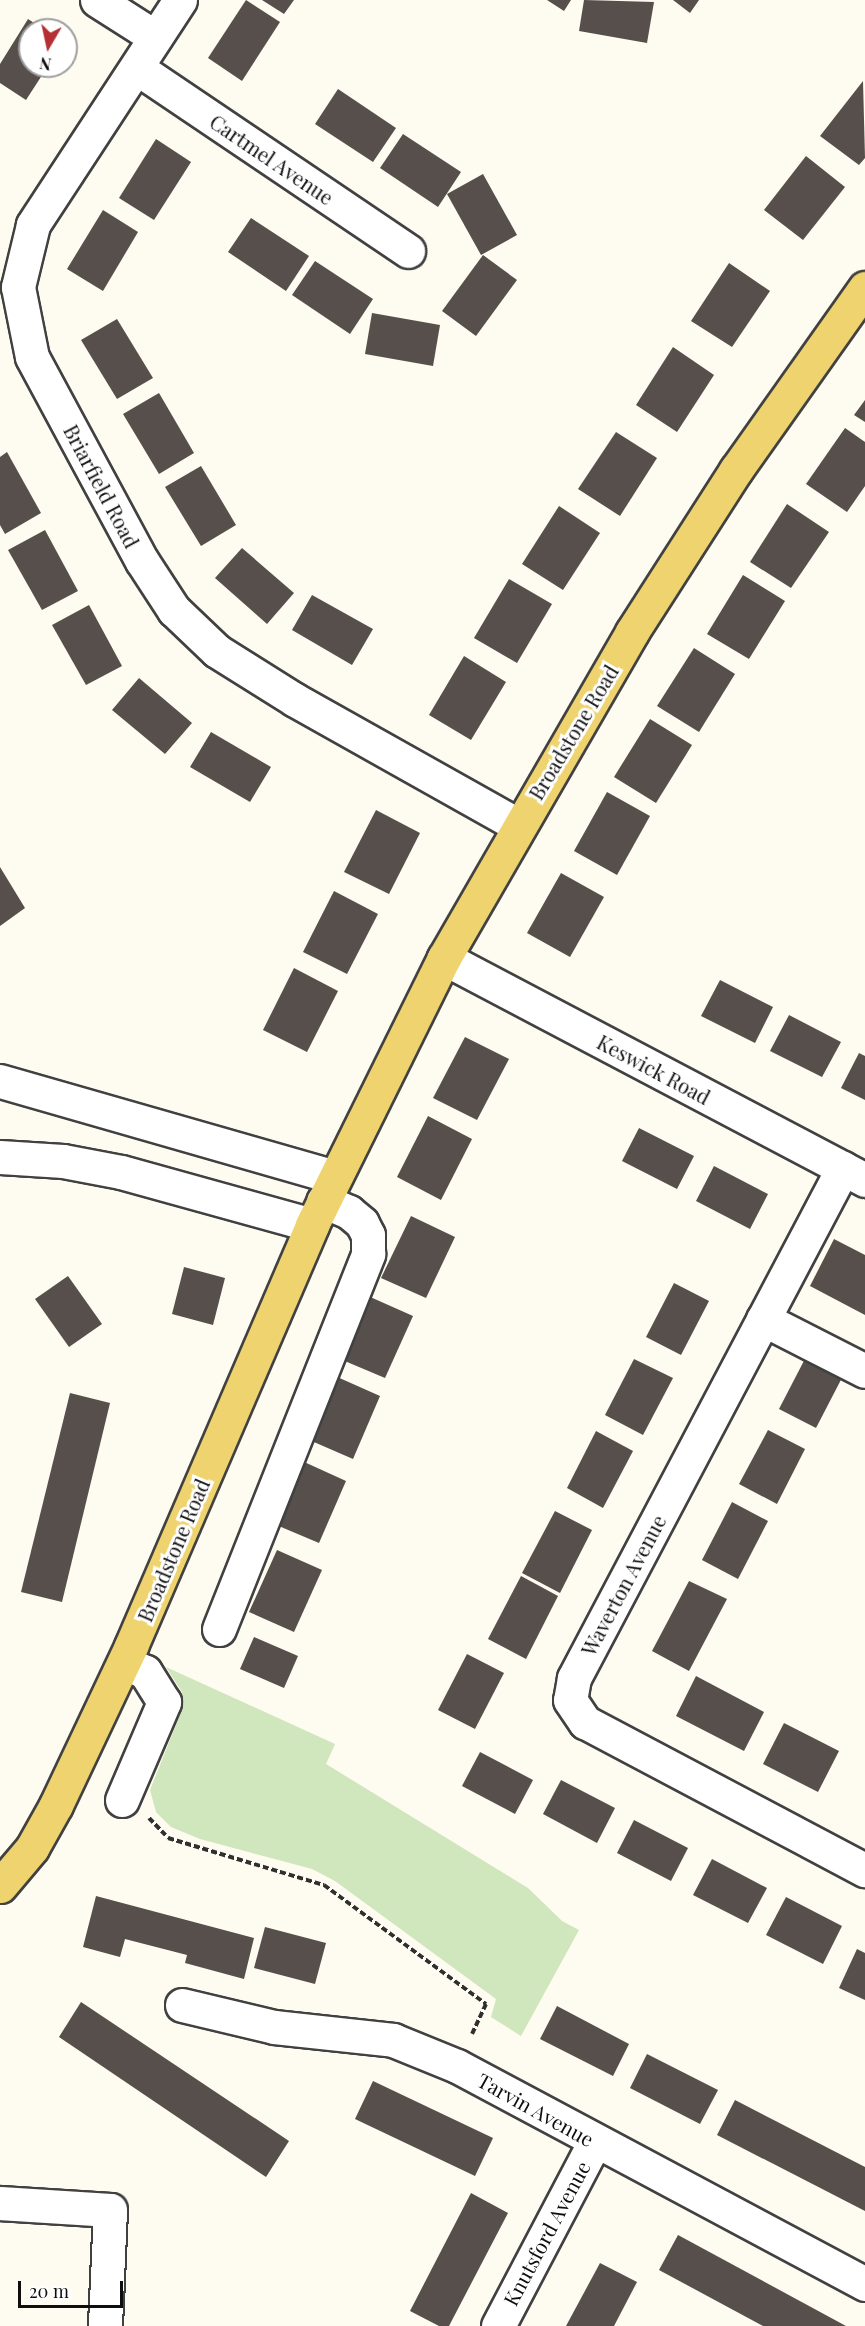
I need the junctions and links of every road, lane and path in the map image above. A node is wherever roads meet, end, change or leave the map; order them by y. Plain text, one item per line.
1 (97, 0) edge
2 (180, 0) edge
3 (155, 37) junction
4 (137, 68) junction
5 (408, 250) dead end
6 (12, 251) edge
7 (865, 288) edge
8 (518, 825) junction
9 (444, 958) junction
10 (0, 1081) edge
11 (0, 1157) edge
12 (854, 1174) edge
13 (323, 1201) junction
14 (763, 1319) junction
15 (865, 1371) edge
16 (219, 1629) dead end
17 (124, 1662) junction
18 (135, 1808) joint
19 (865, 1870) edge
20 (0, 1885) edge
21 (182, 2005) dead end
22 (457, 2066) junction
23 (595, 2141) junction
24 (0, 2203) edge
25 (865, 2284) edge
26 (105, 2326) edge
27 (498, 2326) edge

1 - 3 street
2 - 3 street, Briarfield Road
3 - 4 street, Briarfield Road
4 - 5 street, Cartmel Avenue
4 - 6 street, Briarfield Road
6 - 8 street, Briarfield Road
7 - 8 main road, Broadstone Road
8 - 9 main road, Broadstone Road
9 - 12 street, Keswick Road
9 - 13 main road, Broadstone Road
10 - 13 street
11 - 13 street
12 - 14 street, Waverton Avenue
13 - 16 street
13 - 17 main road, Broadstone Road
14 - 15 street
14 - 19 street, Waverton Avenue
17 - 18 street
17 - 20 main road, Broadstone Road
18 - 22 path
21 - 22 street, Tarvin Avenue
22 - 23 street, Tarvin Avenue
23 - 25 street, Tarvin Avenue
23 - 27 street, Knutsford Avenue
24 - 26 street

